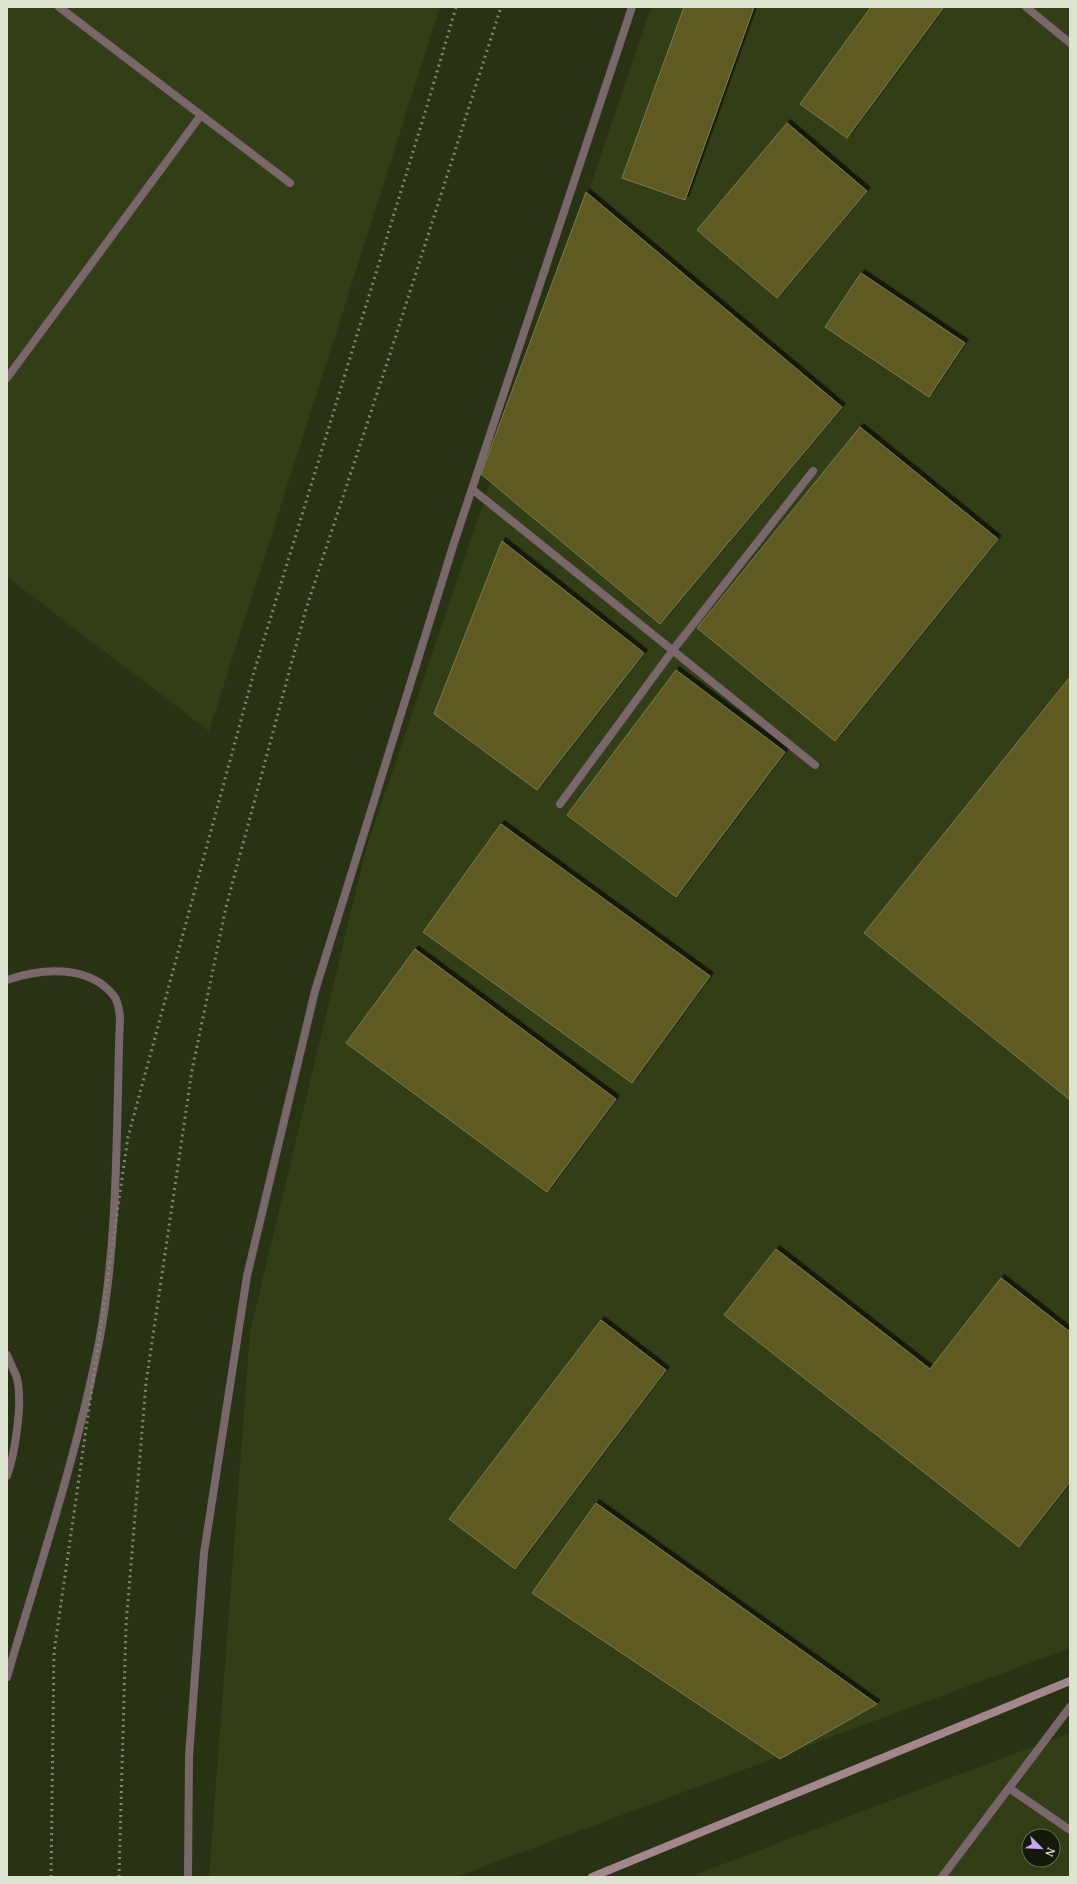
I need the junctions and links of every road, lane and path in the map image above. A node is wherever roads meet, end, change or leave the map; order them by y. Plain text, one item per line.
1 (59, 7) edge
2 (632, 7) edge
3 (1026, 7) edge
4 (1070, 43) edge
5 (201, 115) junction
6 (290, 183) dead end
7 (7, 378) edge
8 (812, 471) dead end
9 (472, 489) junction
10 (673, 650) junction
11 (815, 765) dead end
12 (560, 804) dead end
13 (7, 980) edge
14 (7, 1355) edge
15 (7, 1476) edge
16 (7, 1677) edge
17 (1070, 1681) edge
18 (1070, 1707) edge
19 (1009, 1788) junction
20 (1070, 1830) edge
21 (188, 1877) edge
22 (592, 1877) edge
23 (942, 1877) edge

1 - 5 lane
2 - 9 lane
3 - 4 lane
5 - 6 lane
5 - 7 lane
8 - 10 lane
9 - 10 lane
9 - 21 lane
10 - 11 lane
10 - 12 lane
13 - 16 lane
14 - 15 lane
17 - 22 street
18 - 19 lane
19 - 20 lane
19 - 23 lane

